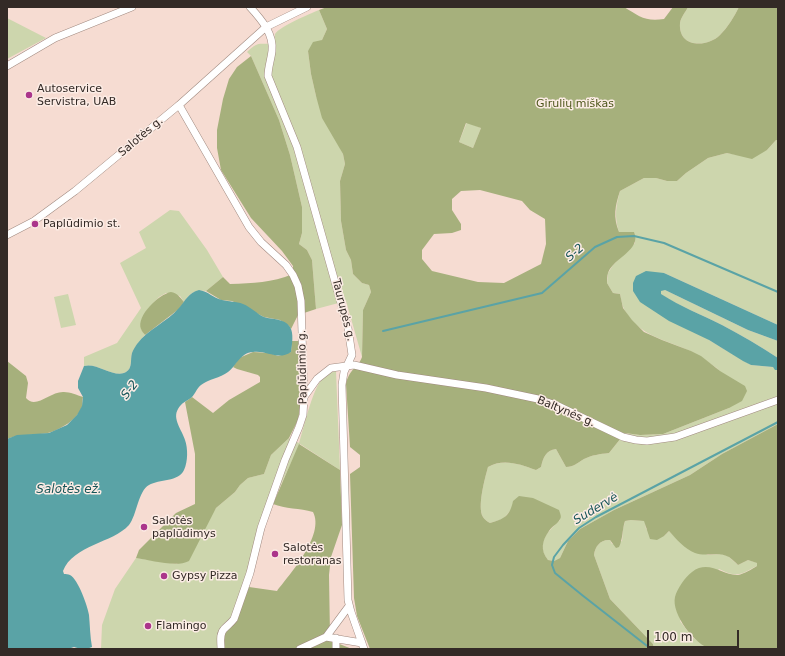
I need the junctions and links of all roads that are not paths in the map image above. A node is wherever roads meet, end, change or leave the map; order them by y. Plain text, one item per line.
1 (132, 7) edge
2 (250, 7) edge
3 (307, 7) edge
4 (266, 27) junction
5 (7, 66) edge
6 (179, 105) junction
7 (7, 235) edge
8 (348, 365) junction
9 (304, 397) junction
10 (778, 400) edge
11 (349, 606) junction
12 (326, 637) junction
13 (336, 638) junction
14 (363, 646) edge
15 (221, 649) edge
16 (300, 649) edge
17 (336, 649) edge

1 - 5 street
2 - 4 street
3 - 4 street, Salotės g.
4 - 6 street, Salotės g.
4 - 8 street, Taurupės g.
6 - 7 street, Salotės g.
6 - 9 street, Paplūdimio g.
8 - 9 street
8 - 10 street, Baltynės g.
8 - 11 street, Taurupės g.
9 - 15 street, Paplūdimio g.
11 - 12 street
11 - 14 street, Taurupės g.
12 - 13 street
12 - 16 street
13 - 14 street
13 - 17 street

